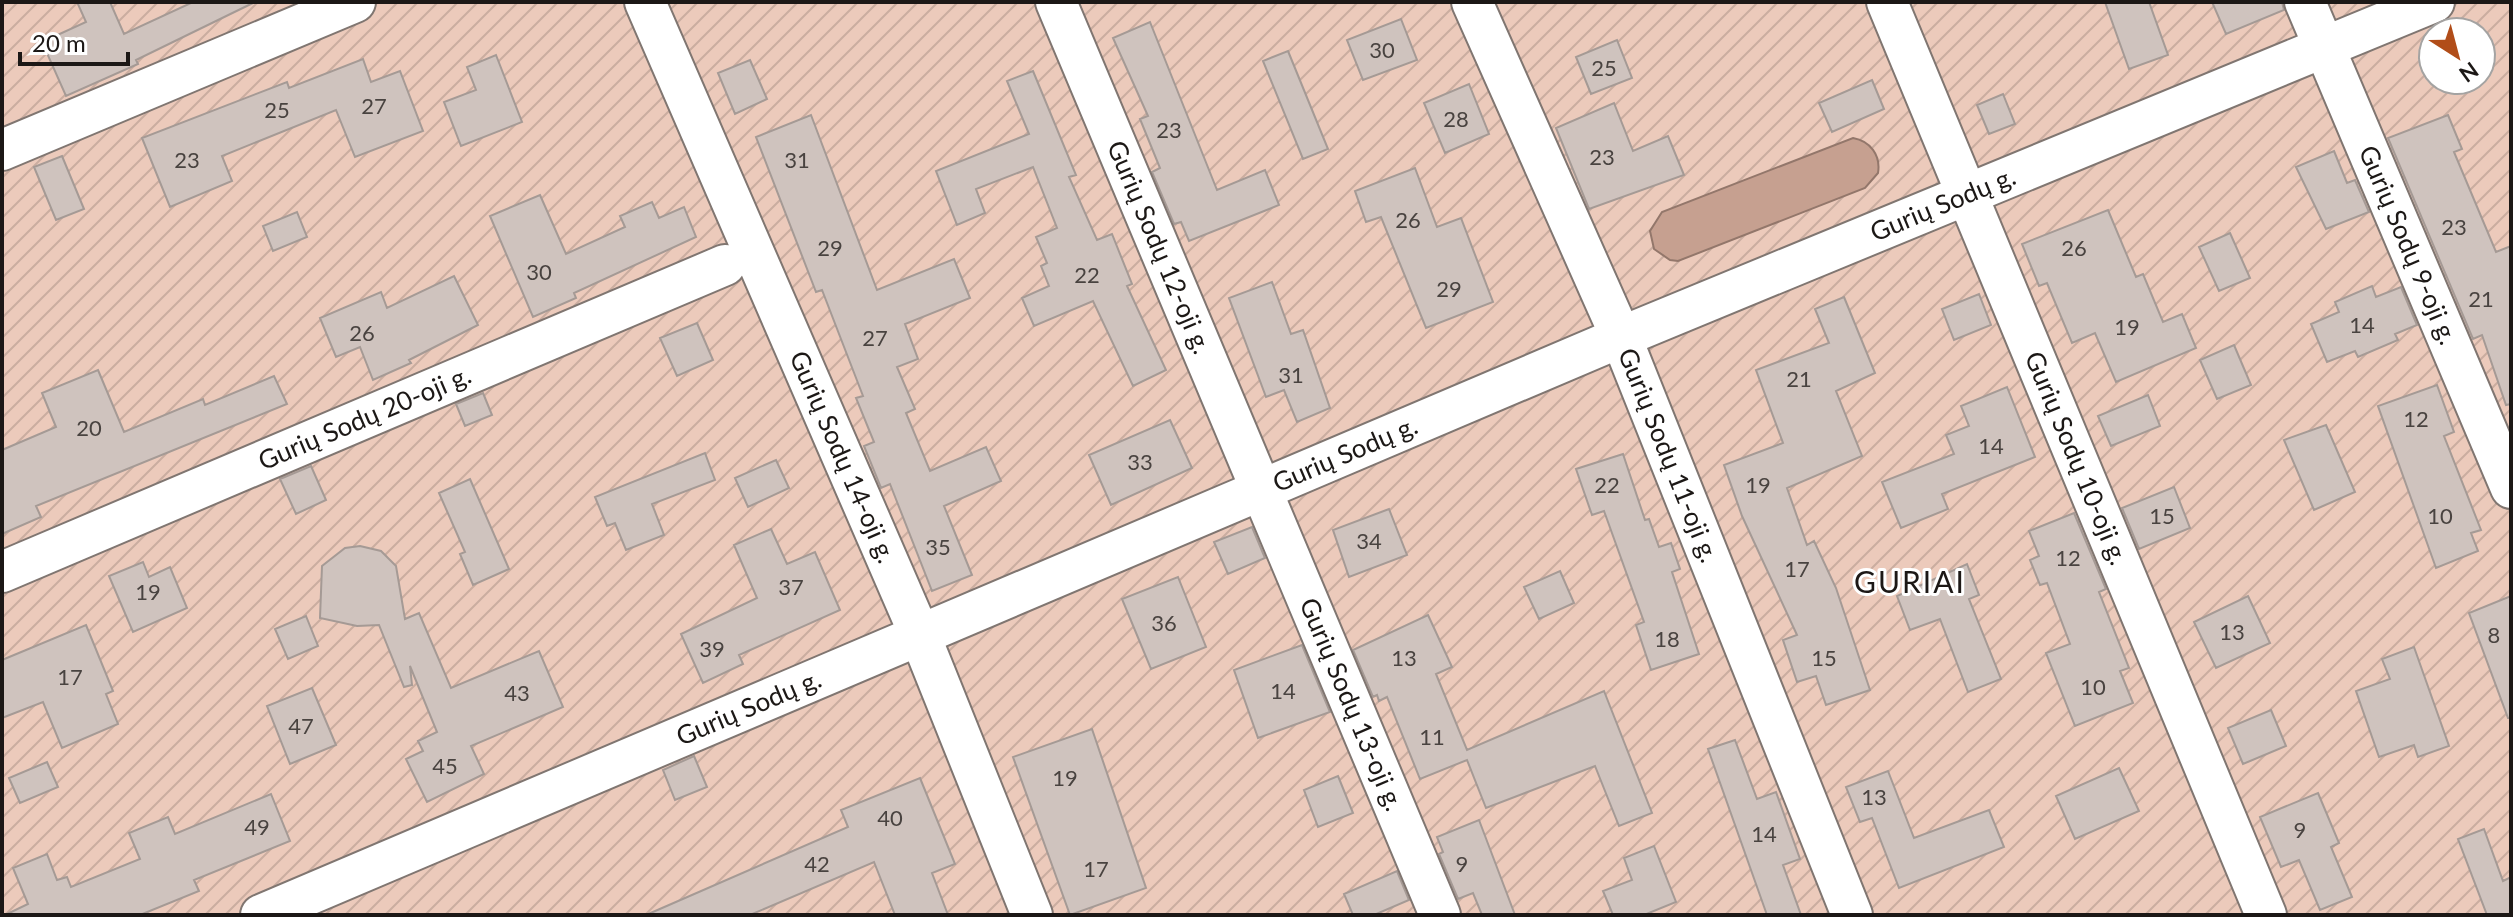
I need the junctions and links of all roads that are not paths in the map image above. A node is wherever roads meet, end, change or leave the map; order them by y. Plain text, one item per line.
1 (355, 2) edge
2 (645, 2) edge
3 (1056, 2) edge
4 (1472, 2) edge
5 (1887, 2) edge
6 (2305, 2) edge
7 (2434, 2) edge
8 (2324, 47) junction
9 (2, 150) edge
10 (1969, 193) junction
11 (725, 265) dead end
12 (1621, 337) junction
13 (2511, 488) edge
14 (1264, 491) junction
15 (2, 572) edge
16 (919, 633) junction
17 (261, 915) edge
18 (1032, 915) edge
19 (1440, 915) edge
20 (1852, 915) edge
21 (2266, 915) edge

1 - 9 street
2 - 16 street, Gurių Sodų 14-oji g.
3 - 14 street, Gurių Sodų 12-oji g.
4 - 12 street, Gurių Sodų 11-oji g.
5 - 10 street, Gurių Sodų 10-oji g.
6 - 8 street, Gurių Sodų 9-oji g.
7 - 8 street, Gurių Sodų g.
8 - 10 street, Gurių Sodų g.
8 - 13 street, Gurių Sodų 9-oji g.
10 - 12 street, Gurių Sodų g.
10 - 21 street, Gurių Sodų 10-oji g.
11 - 15 street, Gurių Sodų 20-oji g.
12 - 14 street, Gurių Sodų g.
12 - 20 street, Gurių Sodų 11-oji g.
14 - 16 street, Gurių Sodų g.
14 - 19 street, Gurių Sodų 13-oji g.
16 - 17 street, Gurių Sodų g.
16 - 18 street, Gurių Sodų 14-oji g.

